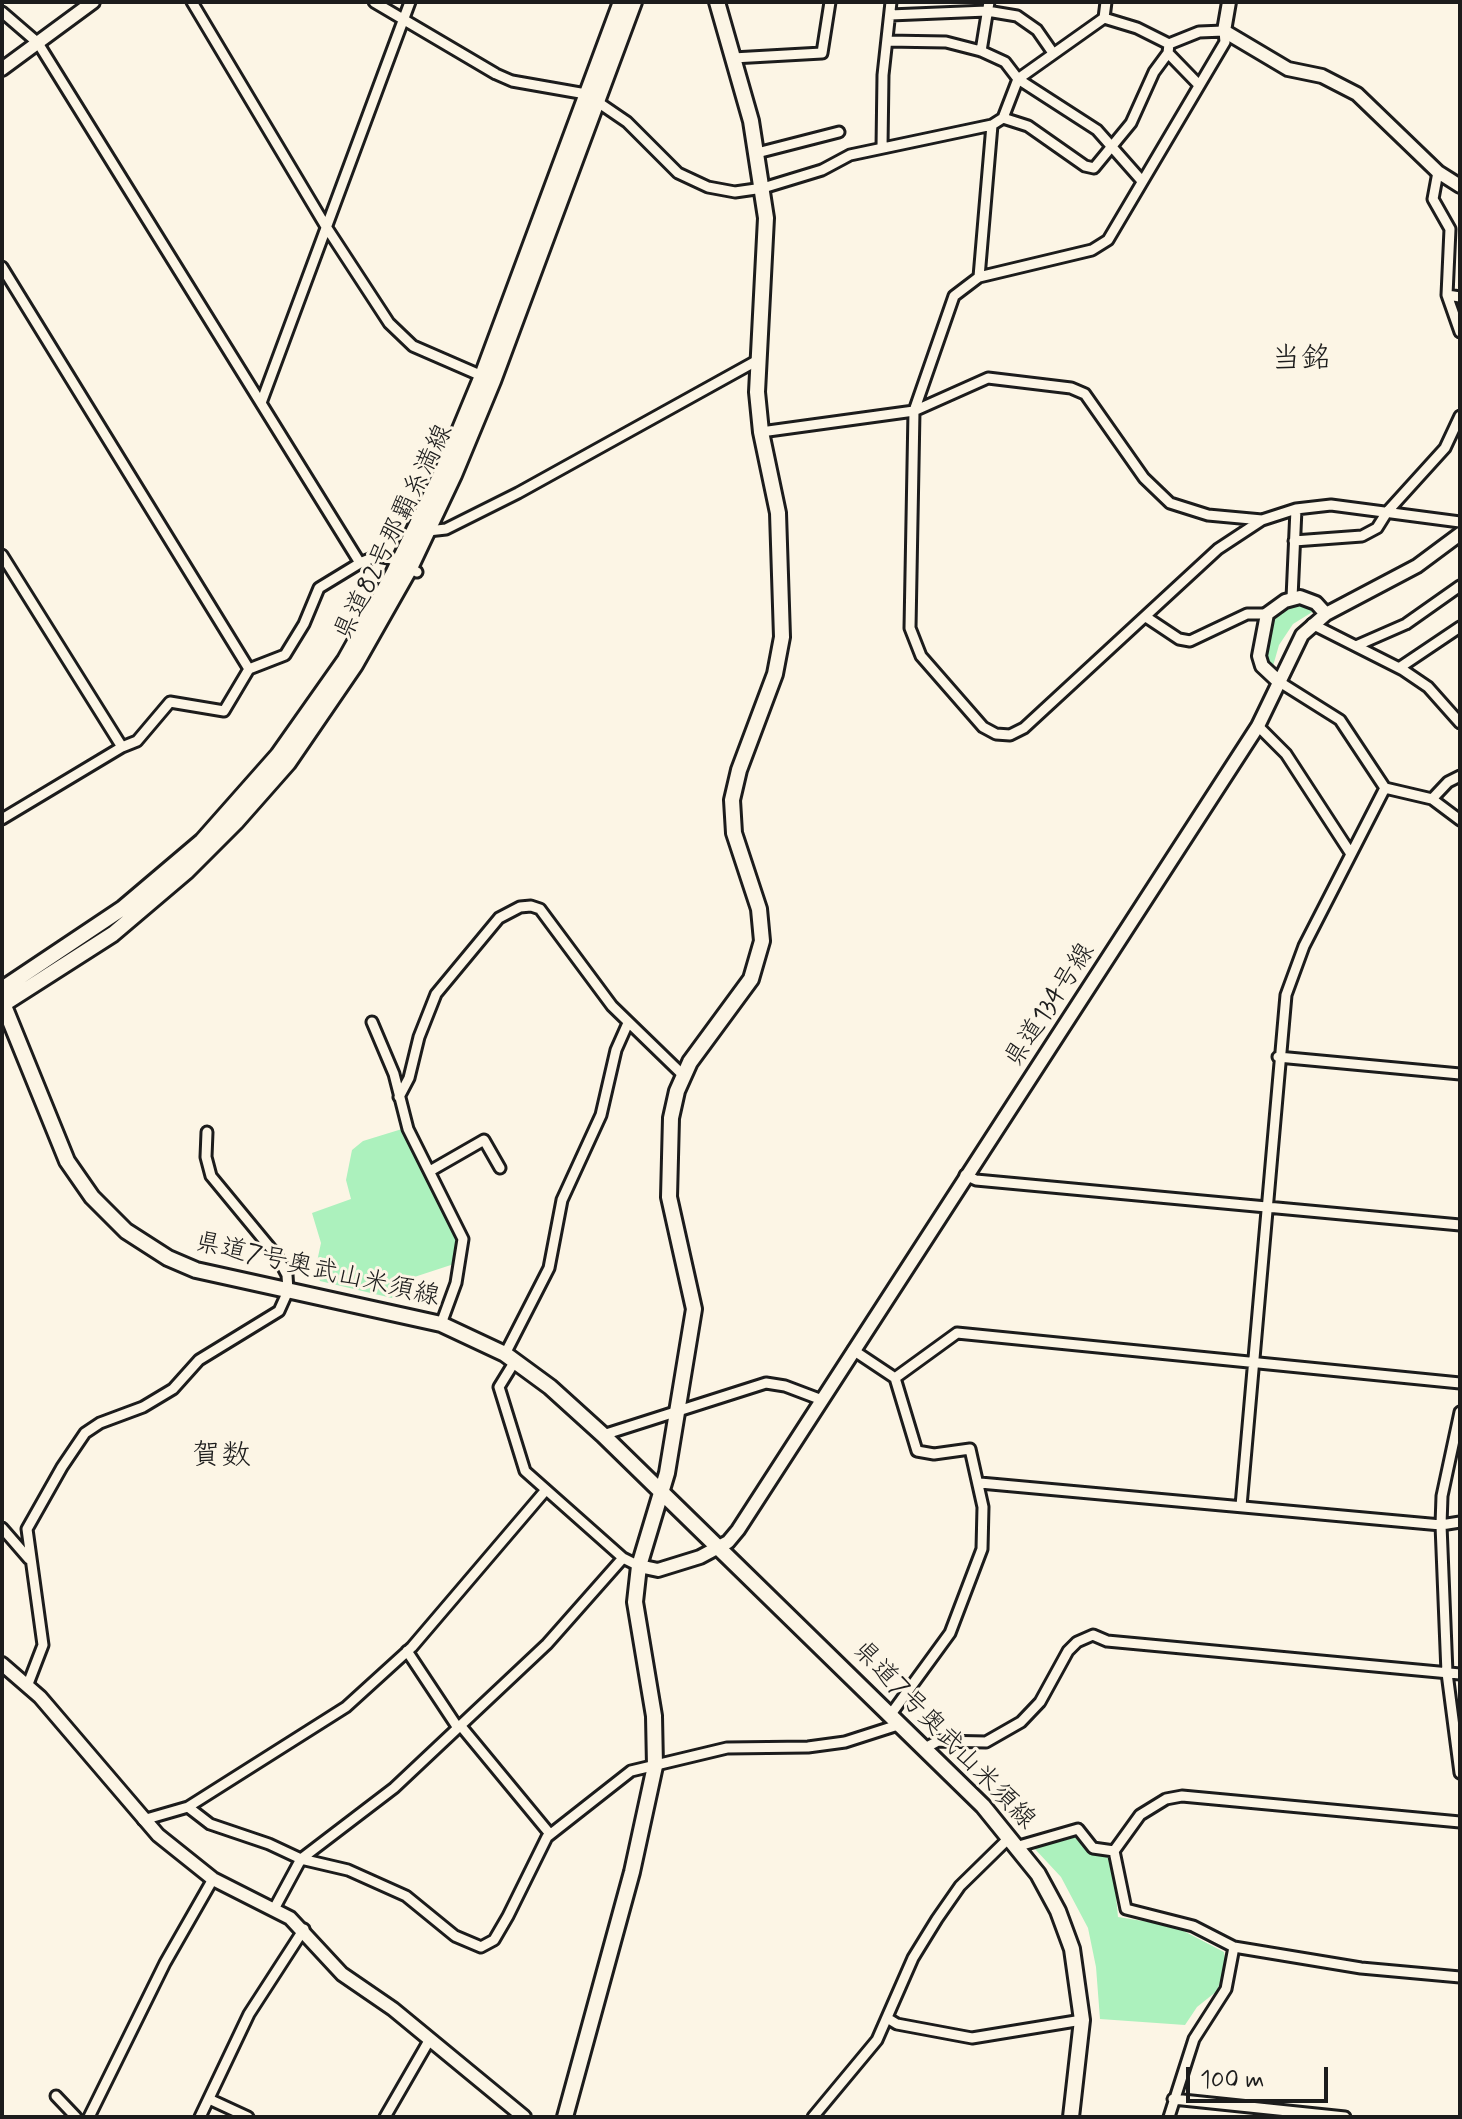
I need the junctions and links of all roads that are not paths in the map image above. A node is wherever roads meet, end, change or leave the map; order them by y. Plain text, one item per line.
1 (93, 2) edge
2 (192, 2) edge
3 (374, 2) edge
4 (410, 2) edge
5 (621, 2) edge
6 (634, 2) edge
7 (717, 2) edge
8 (830, 2) edge
9 (891, 2) edge
10 (1106, 2) edge
11 (1229, 2) edge
12 (988, 6) edge
13 (2, 12) edge
14 (890, 15) junction
15 (1104, 18) junction
16 (404, 19) junction
17 (1224, 31) junction
18 (887, 41) junction
19 (38, 43) junction
20 (1168, 49) junction
21 (981, 51) junction
22 (1053, 53) junction
23 (733, 58) junction
24 (2, 69) edge
25 (1018, 79) junction
26 (1199, 85) junction
27 (592, 97) junction
28 (1003, 118) junction
29 (992, 125) junction
30 (839, 132) dead end
31 (1114, 146) junction
32 (882, 147) junction
33 (757, 153) junction
34 (1438, 172) junction
35 (1142, 181) junction
36 (1460, 186) edge
37 (763, 188) junction
38 (325, 225) junction
39 (2, 267) edge
40 (979, 277) junction
41 (1447, 295) junction
42 (1460, 297) edge
43 (1460, 332) edge
44 (758, 360) junction
45 (482, 376) junction
46 (261, 403) junction
47 (914, 411) junction
48 (1460, 416) edge
49 (761, 432) junction
50 (1296, 509) junction
51 (1387, 512) junction
52 (1262, 520) junction
53 (1460, 522) edge
54 (428, 531) junction
55 (1460, 534) edge
56 (1294, 541) junction
57 (2, 555) edge
58 (360, 563) junction
59 (409, 567) junction
60 (1460, 586) edge
61 (1292, 598) junction
62 (1267, 614) junction
63 (1326, 614) junction
64 (1146, 617) junction
65 (1312, 624) junction
66 (1460, 627) edge
67 (1358, 645) junction
68 (1399, 668) junction
69 (249, 669) junction
70 (1278, 681) junction
71 (1460, 708) edge
72 (1458, 721) edge
73 (1258, 726) junction
74 (122, 747) junction
75 (1460, 776) edge
76 (1385, 788) junction
77 (1432, 799) junction
78 (2, 819) edge
79 (1460, 820) edge
80 (1351, 854) junction
81 (2, 989) edge
82 (2, 1003) edge
83 (372, 1022) dead end
84 (628, 1023) junction
85 (1278, 1057) junction
86 (1460, 1074) edge
87 (683, 1075) junction
88 (399, 1097) junction
89 (207, 1132) dead end
90 (500, 1168) dead end
91 (430, 1171) junction
92 (965, 1175) junction
93 (1267, 1208) junction
94 (1460, 1225) edge
95 (288, 1291) junction
96 (441, 1324) junction
97 (853, 1350) junction
98 (510, 1358) junction
99 (1252, 1362) junction
100 (895, 1378) junction
101 (1460, 1383) edge
102 (822, 1400) junction
103 (677, 1411) junction
104 (1460, 1412) edge
105 (603, 1435) junction
106 (980, 1483) junction
107 (545, 1491) junction
108 (662, 1493) junction
109 (1241, 1506) junction
110 (1460, 1522) edge
111 (1441, 1525) junction
112 (2, 1528) edge
113 (719, 1549) junction
114 (623, 1558) junction
115 (31, 1562) junction
116 (639, 1566) junction
117 (407, 1651) junction
118 (4, 1668) edge
119 (1447, 1673) junction
120 (1460, 1674) edge
121 (28, 1684) junction
122 (896, 1719) junction
123 (459, 1726) junction
124 (925, 1748) junction
125 (655, 1766) junction
126 (1460, 1773) edge
127 (188, 1807) junction
128 (143, 1820) junction
129 (1460, 1822) edge
130 (550, 1834) junction
131 (1015, 1841) junction
132 (1114, 1851) junction
133 (301, 1859) junction
134 (213, 1879) junction
135 (274, 1909) junction
136 (304, 1929) junction
137 (1234, 1947) junction
138 (1460, 1977) edge
139 (887, 2018) junction
140 (1082, 2020) junction
141 (430, 2039) junction
142 (56, 2096) dead end
143 (209, 2099) junction
144 (1173, 2099) junction
145 (76, 2117) edge
146 (89, 2117) edge
147 (200, 2117) edge
148 (248, 2117) edge
149 (385, 2117) edge
150 (524, 2117) edge
151 (565, 2117) edge
152 (813, 2117) edge
153 (1071, 2117) edge
154 (1169, 2117) edge
155 (1345, 2117) edge

1 - 19 street
2 - 38 street
3 - 16 street
4 - 16 street
5 - 27 main road, 県道82号那覇糸満線
6 - 27 main road, 県道82号那覇糸満線
7 - 23 main road
8 - 23 street
9 - 14 street
10 - 15 street
11 - 17 street
12 - 14 street
12 - 21 street
12 - 22 street
13 - 19 street
14 - 18 street
15 - 20 street
15 - 22 street
16 - 27 street
16 - 38 street
17 - 20 street
17 - 26 street
17 - 34 street
18 - 21 street
18 - 32 street
19 - 24 street
19 - 46 street
20 - 26 street
20 - 31 street
21 - 25 street
22 - 25 street
23 - 33 main road
25 - 28 street
25 - 31 street
26 - 35 street
27 - 37 street
27 - 45 main road, 県道82号那覇糸満線
27 - 54 main road, 県道82号那覇糸満線
28 - 29 street
28 - 31 street
29 - 32 street
29 - 40 street
30 - 33 street
31 - 35 street
32 - 37 street
33 - 37 main road
34 - 36 street
34 - 41 street
35 - 40 street
37 - 44 main road
38 - 45 street
38 - 46 street
39 - 69 street
40 - 47 street
41 - 42 street
41 - 43 street
44 - 49 main road
44 - 54 street
45 - 59 main road, 県道82号那覇糸満線
46 - 58 street
47 - 49 street
47 - 52 street
47 - 64 street
48 - 51 street
49 - 87 main road
50 - 51 street
50 - 52 street
50 - 56 street
51 - 53 street
51 - 56 street
52 - 64 street
54 - 59 main road, 県道82号那覇糸満線
55 - 63 street, 県道134号線
56 - 61 street
57 - 74 street
58 - 59 street
58 - 69 street
59 - 81 main road, 県道82号那覇糸満線
59 - 82 main road, 県道82号那覇糸満線
60 - 67 street
61 - 62 street
61 - 63 street
62 - 64 street
62 - 70 street
63 - 65 street, 県道134号線
65 - 67 street
65 - 70 street, 県道134号線
66 - 68 street
67 - 68 street
68 - 72 street
69 - 74 street
70 - 73 street, 県道134号線
70 - 76 street
71 - 72 street
73 - 80 street
73 - 92 street, 県道134号線
74 - 78 street
75 - 77 street
76 - 77 street
76 - 80 street
77 - 79 street
80 - 85 street
82 - 95 main road, 県道7号奥武山米須線
83 - 88 street
84 - 87 street
84 - 88 street
84 - 98 street
85 - 86 street
85 - 93 street
87 - 103 main road
88 - 91 street
89 - 95 street
90 - 91 street
91 - 96 street
92 - 93 street
92 - 97 street, 県道134号線
93 - 94 street
93 - 99 street
95 - 96 main road, 県道7号奥武山米須線
95 - 115 street
96 - 98 main road, 県道7号奥武山米須線
97 - 100 street
97 - 102 street, 県道134号線
98 - 105 main road, 県道7号奥武山米須線
98 - 107 street
99 - 100 street
99 - 101 street
99 - 109 street
100 - 106 street
102 - 103 street
102 - 113 street, 県道134号線
103 - 105 street
103 - 108 main road
104 - 111 street
105 - 108 main road, 県道7号奥武山米須線
106 - 109 street
106 - 122 street
107 - 114 street
107 - 117 street
108 - 113 main road, 県道7号奥武山米須線
108 - 116 main road
109 - 111 street
110 - 111 street
111 - 119 street
112 - 115 street
113 - 116 street
113 - 122 main road, 県道7号奥武山米須線
114 - 116 street
114 - 123 street
115 - 121 street
116 - 125 main road
117 - 123 street
117 - 127 street
118 - 121 street
119 - 120 street
119 - 124 street
119 - 126 street
121 - 128 street
122 - 124 main road, 県道7号奥武山米須線
122 - 125 street
123 - 130 street
123 - 133 street
124 - 131 main road, 県道7号奥武山米須線
125 - 130 street
125 - 151 main road
127 - 128 street
127 - 133 street
128 - 134 street
129 - 132 street
130 - 133 street
131 - 132 street
131 - 139 street
131 - 140 main road, 県道7号奥武山米須線
132 - 137 street
133 - 135 street
134 - 135 street
134 - 146 street
135 - 136 street
136 - 141 street
136 - 143 street
137 - 138 street
137 - 144 street
139 - 140 street
139 - 152 street
140 - 153 main road, 県道7号奥武山米須線
141 - 149 street
141 - 150 street
142 - 145 street
143 - 147 street
143 - 148 street
144 - 154 street
144 - 155 street

